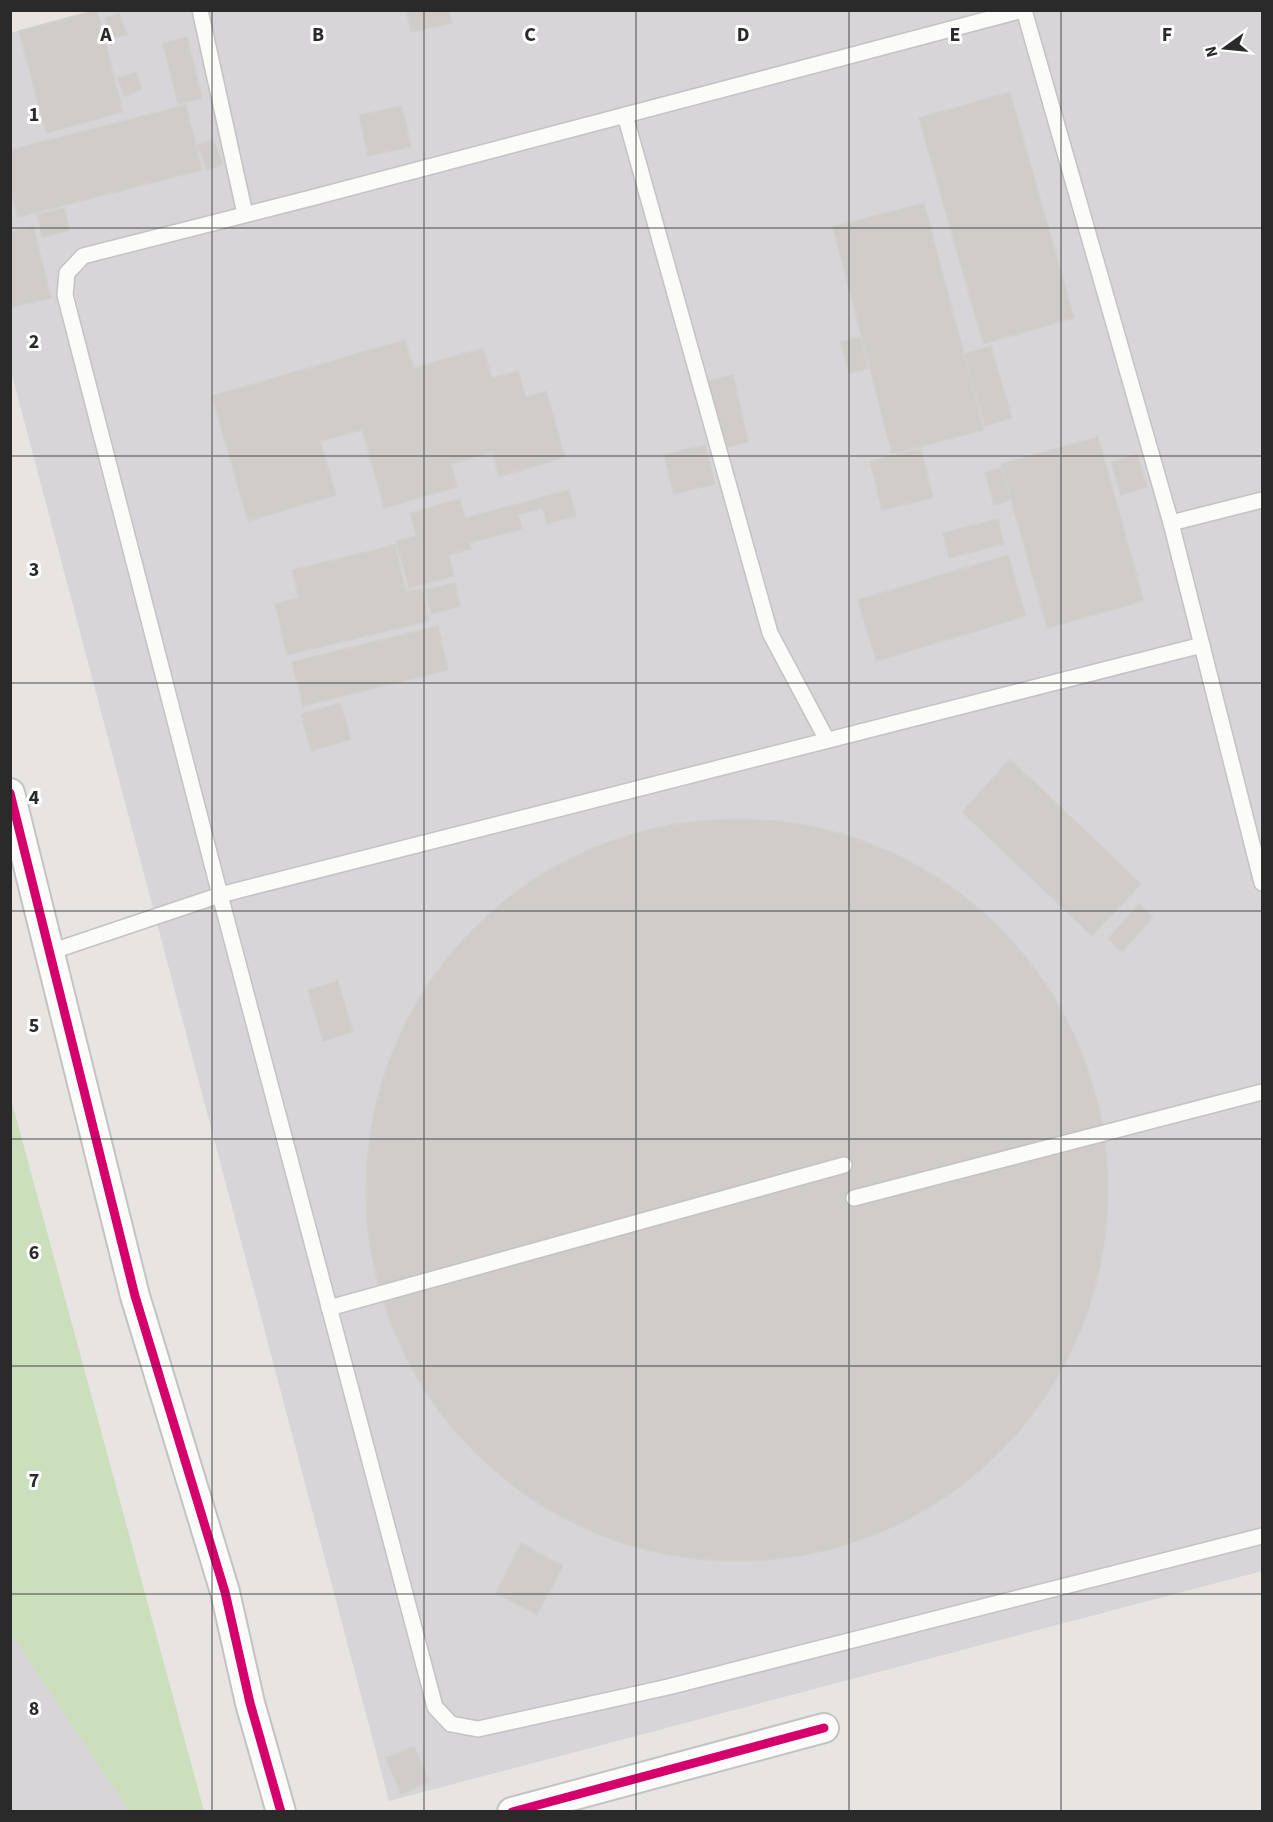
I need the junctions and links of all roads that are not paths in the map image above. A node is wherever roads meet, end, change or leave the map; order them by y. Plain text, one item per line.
1 (200, 10) edge
2 (1023, 10) edge
3 (625, 115) junction
4 (245, 214) junction
5 (1263, 500) edge
6 (1171, 523) junction
7 (1202, 645) junction
8 (827, 740) junction
9 (10, 793) edge
10 (1263, 883) edge
11 (220, 895) junction
12 (50, 952) junction
13 (1263, 1092) edge
14 (844, 1165) dead end
15 (854, 1198) dead end
16 (330, 1308) junction
17 (1263, 1536) edge
18 (824, 1728) dead end
19 (281, 1812) edge
20 (512, 1812) edge

1 - 4 lane
2 - 3 lane
2 - 6 lane
3 - 4 lane
3 - 8 lane
4 - 11 lane
5 - 6 lane
6 - 7 lane
7 - 8 lane
7 - 10 lane
8 - 11 lane
9 - 12 street
11 - 12 lane
11 - 16 lane
12 - 19 street
13 - 15 lane
14 - 16 lane
16 - 17 lane
18 - 20 street

